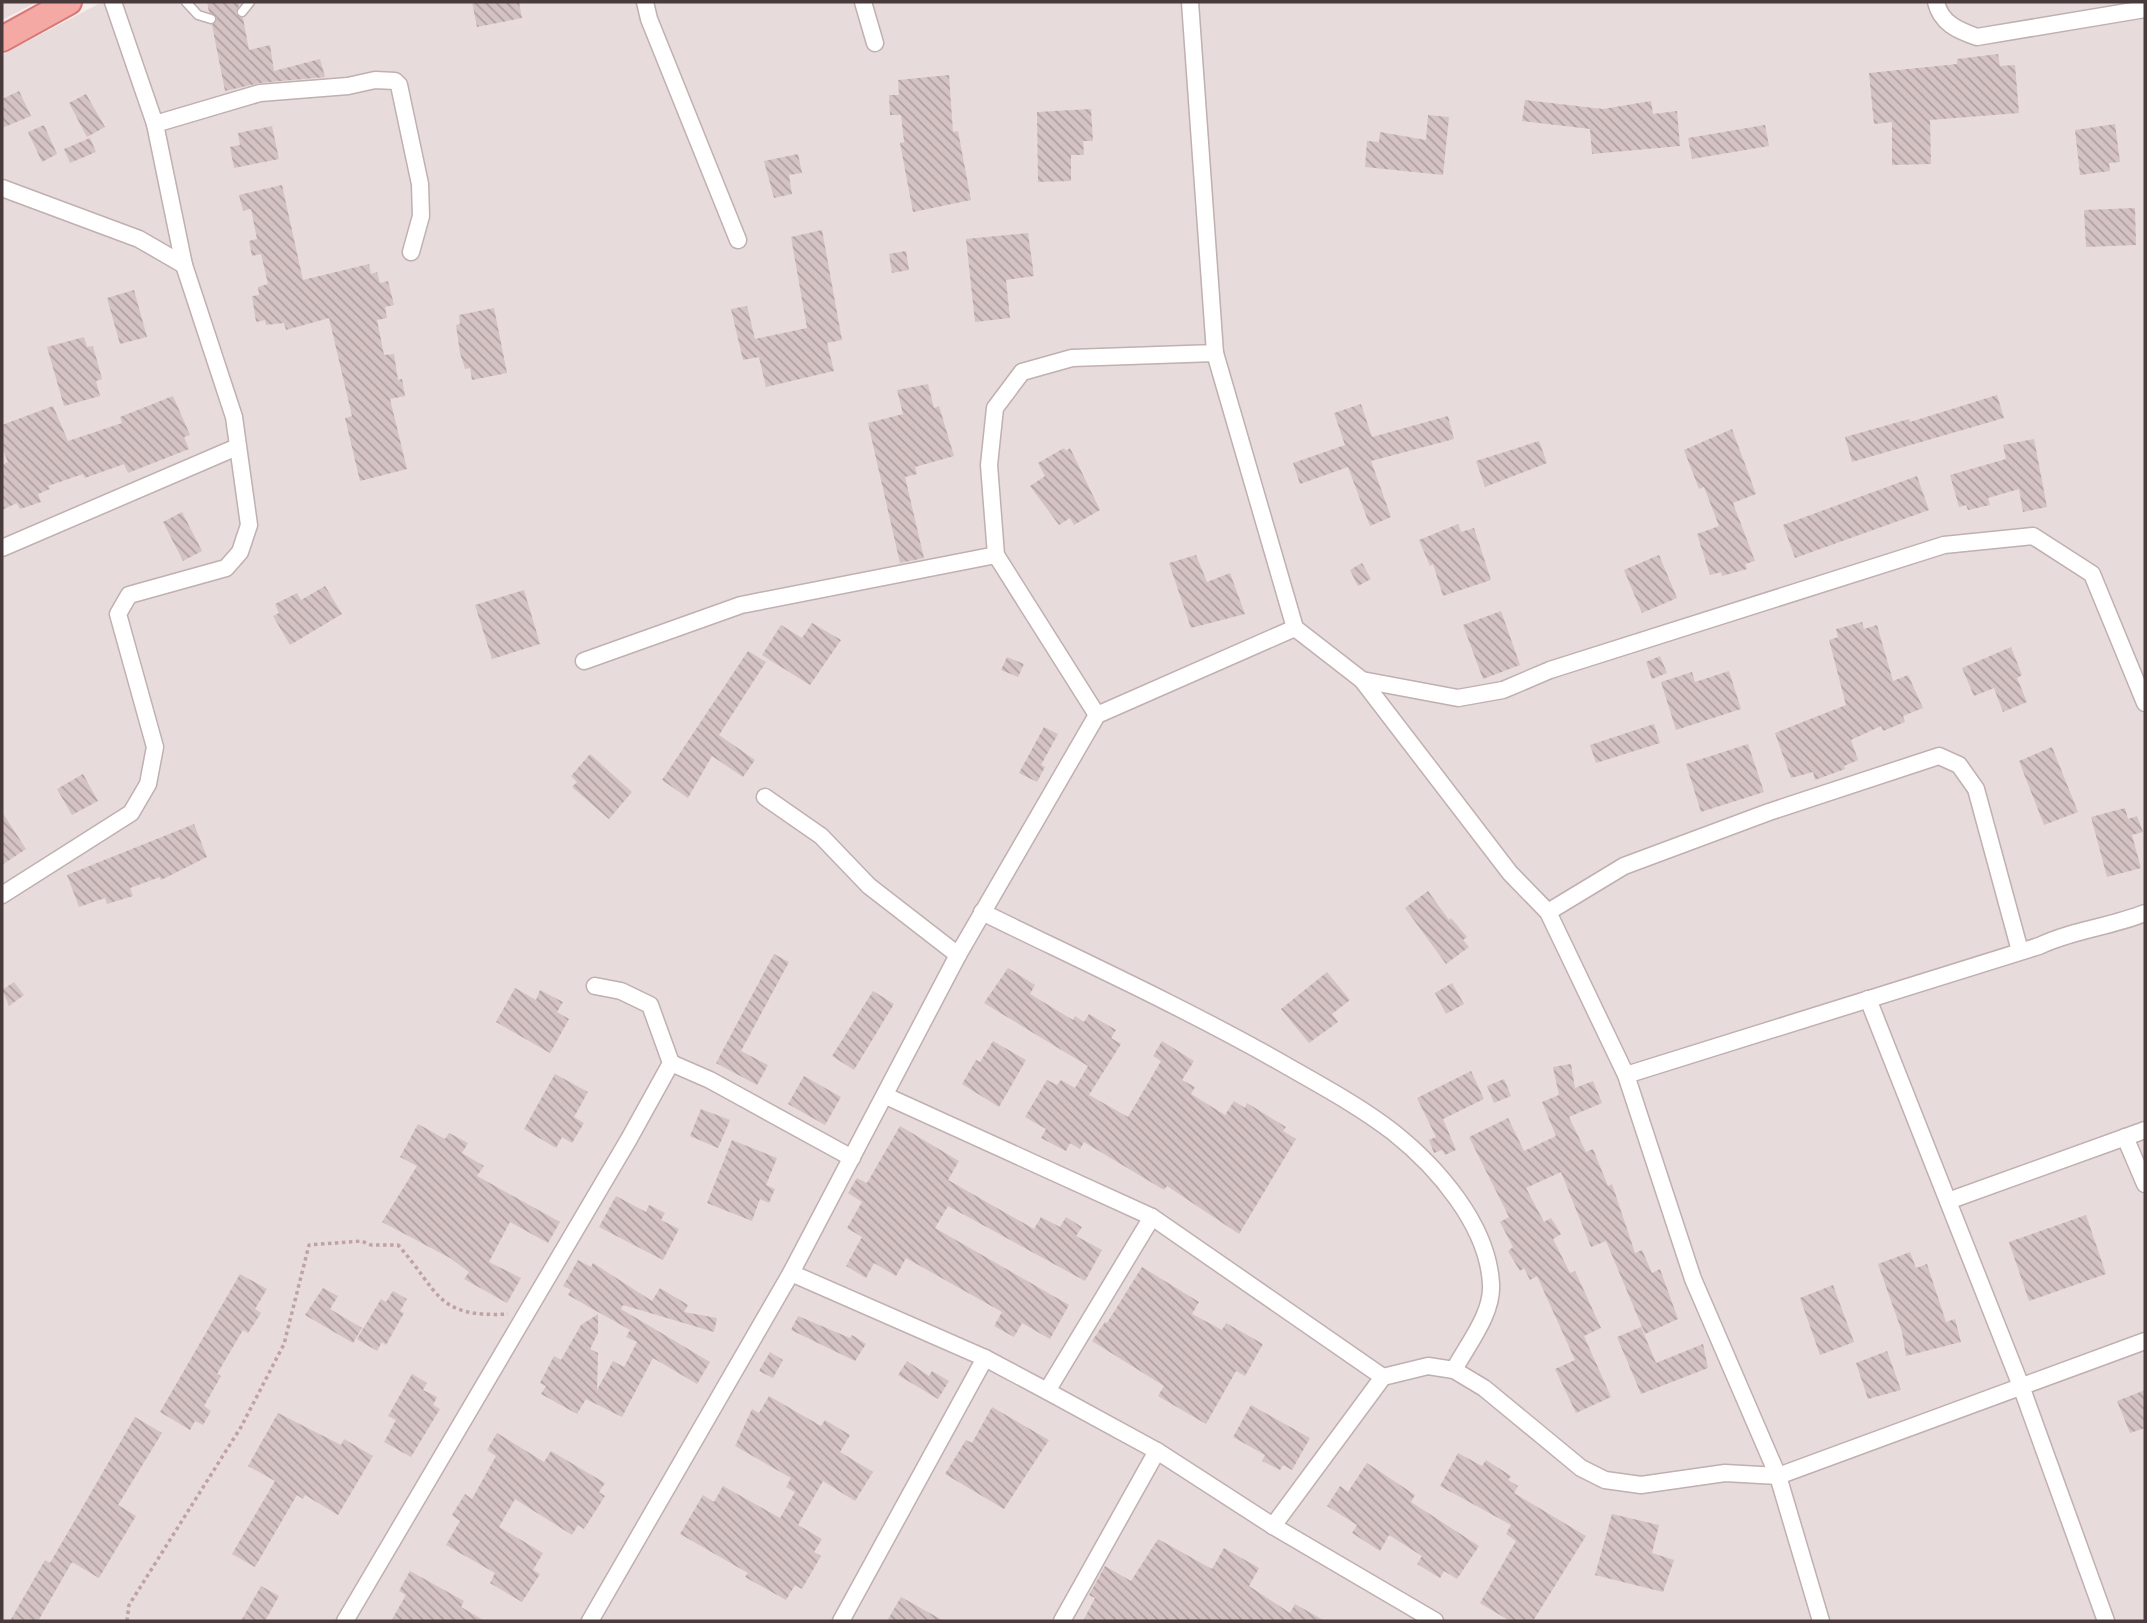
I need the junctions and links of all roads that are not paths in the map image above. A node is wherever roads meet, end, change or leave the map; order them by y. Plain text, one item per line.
1 (69, 2) edge
2 (113, 2) edge
3 (186, 2) edge
4 (250, 2) edge
5 (645, 2) edge
6 (863, 2) edge
7 (1190, 2) edge
8 (1936, 2) edge
9 (2145, 9) edge
10 (242, 12) dead end
11 (211, 19) dead end
12 (2, 39) edge
13 (875, 43) dead end
14 (155, 124) junction
15 (2, 188) edge
16 (738, 240) dead end
17 (411, 252) dead end
18 (184, 265) junction
19 (1215, 353) junction
20 (237, 447) junction
21 (2, 548) edge
22 (996, 555) junction
23 (1295, 628) junction
24 (584, 661) dead end
25 (1362, 680) junction
26 (2145, 703) edge
27 (1097, 715) junction
28 (765, 797) dead end
29 (2, 895) edge
30 (982, 912) junction
31 (1548, 912) junction
32 (2145, 913) edge
33 (2020, 951) junction
34 (958, 954) junction
35 (594, 986) dead end
36 (1868, 999) junction
37 (671, 1063) junction
38 (1626, 1075) junction
39 (886, 1096) junction
40 (2145, 1130) edge
41 (2125, 1137) junction
42 (852, 1158) junction
43 (2145, 1184) edge
44 (1948, 1201) junction
45 (1152, 1217) junction
46 (791, 1273) junction
47 (2145, 1341) edge
48 (985, 1358) junction
49 (1454, 1370) junction
50 (1383, 1377) junction
51 (2021, 1386) junction
52 (1047, 1391) junction
53 (1157, 1451) junction
54 (1778, 1476) junction
55 (1272, 1526) junction
56 (345, 1621) edge
57 (590, 1621) edge
58 (841, 1621) edge
59 (1062, 1621) edge
60 (1435, 1621) edge
61 (1821, 1621) edge
62 (2106, 1621) edge

1 - 12 main road
2 - 14 street
3 - 11 lane
4 - 10 lane
5 - 16 street
6 - 13 street
7 - 19 street
8 - 9 street
14 - 17 street
14 - 18 street
15 - 18 street
18 - 20 street
19 - 22 street
19 - 23 street
20 - 21 street
20 - 29 street
22 - 24 street
22 - 27 street
23 - 25 street
23 - 27 street
25 - 26 street
25 - 31 street
27 - 30 street
28 - 34 street
30 - 34 street
30 - 49 street
31 - 33 street
31 - 38 street
32 - 33 street
33 - 36 street
34 - 39 street
35 - 37 street
36 - 38 street
36 - 44 street
37 - 42 street
37 - 56 street
38 - 54 street
39 - 42 street
39 - 45 street
40 - 41 street
41 - 43 street
41 - 44 street
42 - 46 street
44 - 51 street
45 - 50 street
45 - 52 street
46 - 48 street
46 - 57 street
47 - 51 street
48 - 52 street
48 - 58 street
49 - 50 street
49 - 54 street
50 - 55 street
51 - 54 street
51 - 62 street
52 - 53 street
53 - 55 street
53 - 59 street
54 - 61 street
55 - 60 street

